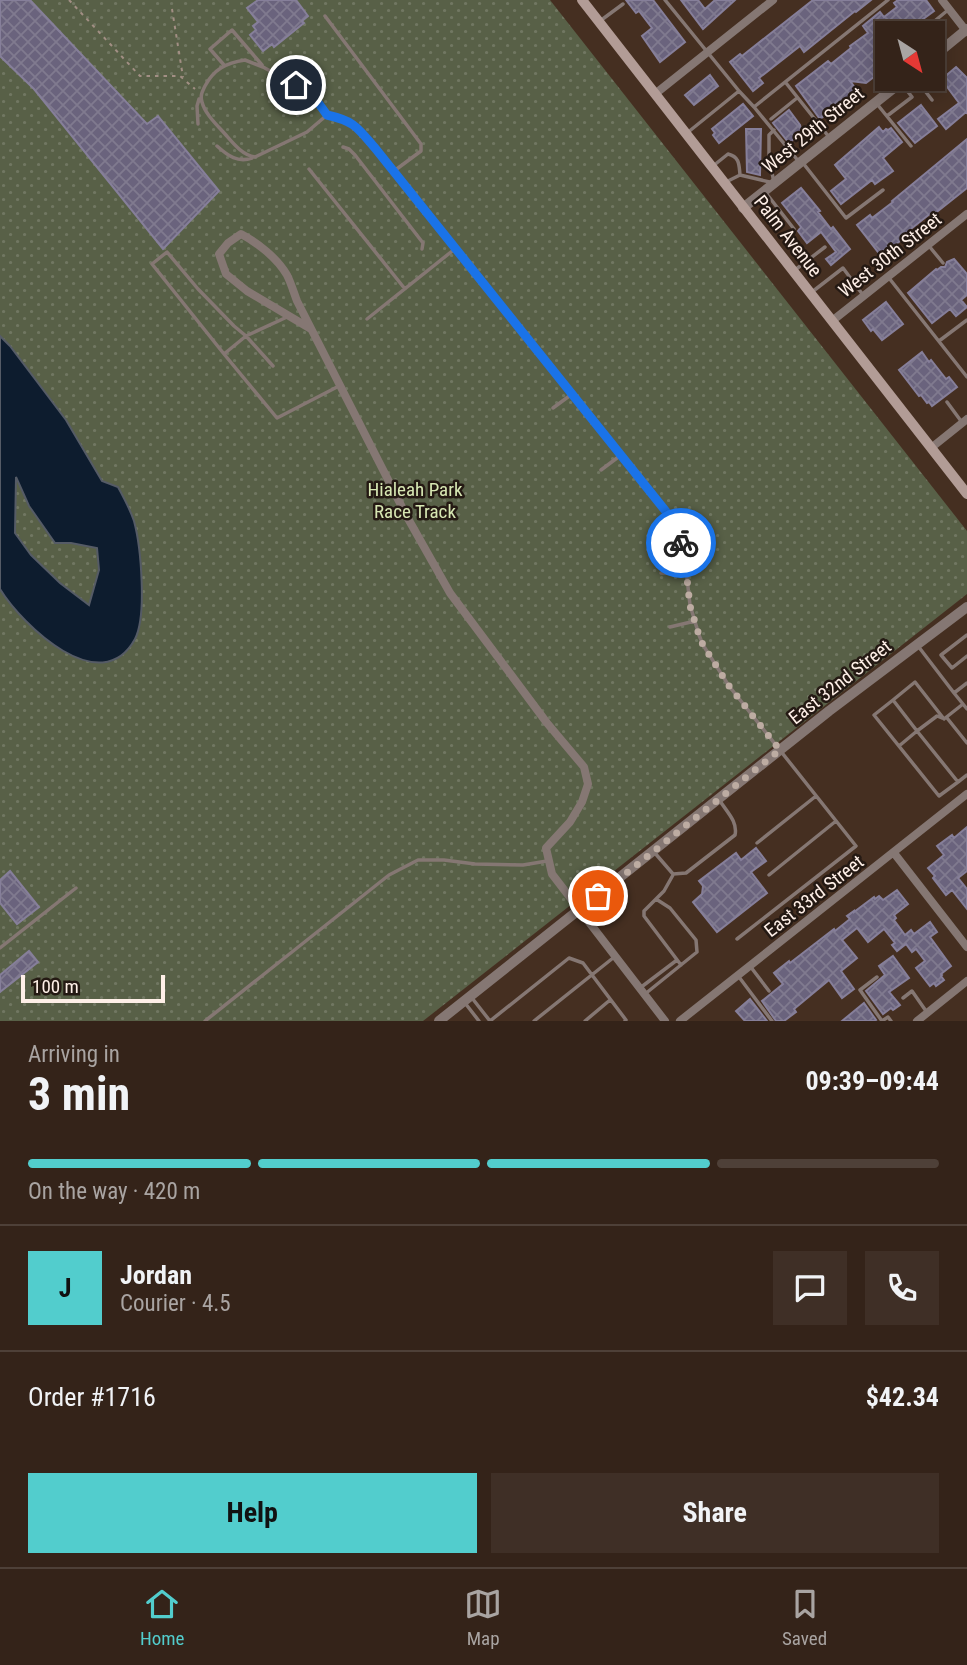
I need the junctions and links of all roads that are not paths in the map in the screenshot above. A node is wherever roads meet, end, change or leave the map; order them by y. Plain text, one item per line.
1 (582, 0) edge
2 (665, 0) edge
3 (773, 0) edge
4 (888, 0) edge
5 (942, 0) edge
6 (623, 4) dead end
7 (949, 9) junction
8 (325, 16) dead end
9 (934, 21) edge
10 (599, 22) junction
11 (967, 31) edge
12 (945, 48) edge
13 (706, 52) junction
14 (224, 65) junction
15 (263, 67) junction
16 (786, 83) junction
17 (739, 91) junction
18 (890, 91) edge
19 (909, 91) edge
20 (925, 91) edge
21 (201, 94) junction
22 (654, 94) junction
23 (797, 98) junction
24 (932, 100) dead end
25 (876, 102) junction
26 (754, 107) junction
27 (327, 115) junction
28 (887, 116) junction
29 (771, 119) dead end
30 (198, 124) dead end
31 (774, 130) junction
32 (686, 134) junction
33 (830, 138) junction
34 (217, 146) dead end
35 (911, 146) dead end
36 (343, 147) dead end
37 (255, 157) junction
38 (801, 162) junction
39 (712, 167) junction
40 (309, 169) dead end
41 (394, 171) junction
42 (740, 175) junction
43 (724, 183) junction
44 (774, 183) junction
45 (883, 190) dead end
46 (764, 191) junction
47 (743, 208) junction
48 (967, 214) edge
49 (794, 229) dead end
50 (928, 245) junction
51 (825, 247) dead end
52 (456, 248) junction
53 (422, 249) dead end
54 (943, 263) dead end
55 (793, 271) junction
56 (888, 277) junction
57 (405, 289) junction
58 (810, 294) junction
59 (864, 296) junction
60 (289, 316) junction
61 (367, 319) dead end
62 (967, 320) edge
63 (832, 321) junction
64 (311, 329) junction
65 (246, 336) junction
66 (939, 341) junction
67 (224, 354) junction
68 (273, 366) dead end
69 (967, 377) edge
70 (340, 386) junction
71 (572, 394) junction
72 (947, 402) dead end
73 (552, 408) dead end
74 (965, 421) edge
75 (931, 448) junction
76 (621, 455) junction
77 (601, 470) dead end
78 (967, 494) edge
79 (661, 573) dead end
80 (686, 574) junction
81 (967, 607) edge
82 (695, 621) junction
83 (670, 627) dead end
84 (967, 635) edge
85 (917, 645) junction
86 (967, 656) edge
87 (967, 683) edge
88 (954, 693) junction
89 (893, 700) junction
90 (963, 704) junction
91 (967, 709) edge
92 (946, 718) junction
93 (917, 731) junction
94 (967, 743) edge
95 (899, 746) junction
96 (780, 750) junction
97 (967, 775) edge
98 (958, 782) junction
99 (967, 794) edge
100 (817, 796) junction
101 (718, 799) junction
102 (836, 821) junction
103 (757, 843) dead end
104 (653, 850) junction
105 (894, 853) junction
106 (549, 861) junction
107 (673, 874) junction
108 (769, 875) dead end
109 (75, 888) dead end
110 (656, 899) junction
111 (580, 911) junction
112 (737, 939) dead end
113 (967, 947) edge
114 (0, 948) edge
115 (615, 956) junction
116 (677, 960) junction
117 (681, 965) junction
118 (750, 966) junction
119 (592, 975) junction
120 (738, 976) junction
121 (877, 977) dead end
122 (967, 981) edge
123 (642, 991) junction
124 (769, 991) dead end
125 (903, 998) dead end
126 (468, 999) junction
127 (611, 1000) junction
128 (927, 1013) junction
129 (205, 1021) edge
130 (439, 1021) edge
131 (479, 1021) edge
132 (490, 1021) edge
133 (534, 1021) edge
134 (585, 1021) edge
135 (625, 1021) edge
136 (666, 1021) edge
137 (680, 1021) edge
138 (772, 1021) edge
139 (891, 1021) edge
140 (917, 1021) edge

1 - 10 main road, Palm Avenue
2 - 13 lane
3 - 13 street
4 - 16 lane
5 - 7 street
6 - 10 lane
7 - 9 lane
7 - 11 street
8 - 41 lane
10 - 22 main road, Palm Avenue
11 - 12 street
13 - 17 lane
13 - 22 street
14 - 15 lane
14 - 15 lane
14 - 21 lane
15 - 27 lane
16 - 23 lane
16 - 26 lane
17 - 26 lane
17 - 32 lane
18 - 25 street, West 29th Street
19 - 28 lane
20 - 24 lane
21 - 30 lane
21 - 37 lane
22 - 32 main road, Palm Avenue
23 - 29 lane
23 - 33 lane
25 - 28 lane
25 - 33 street, West 29th Street
26 - 31 lane
27 - 37 lane
27 - 41 lane
28 - 35 lane
31 - 38 lane
31 - 44 lane
32 - 39 main road, Palm Avenue
33 - 38 street, West 29th Street
34 - 37 lane
36 - 53 lane
38 - 44 street, West 29th Street
38 - 45 lane
39 - 42 lane
39 - 43 main road, Palm Avenue
40 - 57 lane
41 - 52 lane
42 - 43 lane
42 - 44 lane
43 - 47 main road, Palm Avenue
44 - 46 street, West 29th Street
46 - 47 street, West 29th Street
46 - 49 lane
47 - 55 main road, Palm Avenue
48 - 50 street, West 30th Street
50 - 54 lane
50 - 56 street, West 30th Street
51 - 55 lane
52 - 57 lane
52 - 71 lane
55 - 58 main road, Palm Avenue
56 - 59 street, West 30th Street
56 - 66 lane
57 - 61 lane
58 - 59 lane
58 - 63 main road, Palm Avenue
59 - 63 street, West 30th Street
60 - 64 street
60 - 64 street
60 - 65 lane
62 - 66 lane
63 - 75 main road, Palm Avenue
64 - 70 street
65 - 67 lane
65 - 67 lane
65 - 68 lane
66 - 69 lane
67 - 70 lane
70 - 106 street
71 - 73 lane
71 - 76 lane
72 - 74 lane
74 - 75 street
75 - 78 main road, Palm Avenue
76 - 77 lane
76 - 80 lane
79 - 80 lane
80 - 82 lane
81 - 85 street, East 32nd Street
82 - 83 lane
82 - 96 lane
84 - 86 lane
85 - 88 lane
85 - 96 street, East 32nd Street
87 - 88 lane
88 - 90 lane
89 - 92 lane
89 - 93 lane
89 - 95 lane
90 - 91 lane
90 - 92 lane
92 - 93 lane
92 - 94 lane
93 - 95 lane
93 - 98 lane
95 - 98 lane
96 - 100 lane
96 - 101 street, East 32nd Street
97 - 98 lane
99 - 105 street, East 33rd Street
100 - 102 lane
100 - 103 lane
101 - 104 street, East 32nd Street
101 - 107 lane
102 - 108 lane
102 - 112 lane
104 - 107 lane
104 - 111 street, East 32nd Street
105 - 113 street
105 - 118 street, East 33rd Street
106 - 111 street
106 - 129 lane
107 - 110 lane
109 - 114 lane
110 - 116 lane
110 - 117 lane
111 - 115 street
111 - 126 street, East 32nd Street
115 - 119 lane
115 - 123 street
116 - 117 lane
116 - 123 lane
117 - 123 lane
118 - 120 street, East 33rd Street
118 - 124 lane
119 - 127 lane
119 - 132 lane
119 - 133 lane
120 - 137 street, East 33rd Street
120 - 138 lane
121 - 139 lane
122 - 128 street
123 - 136 street
125 - 128 lane
126 - 130 street, East 32nd Street
126 - 131 lane
126 - 132 lane
127 - 134 lane
127 - 135 lane
128 - 140 street

